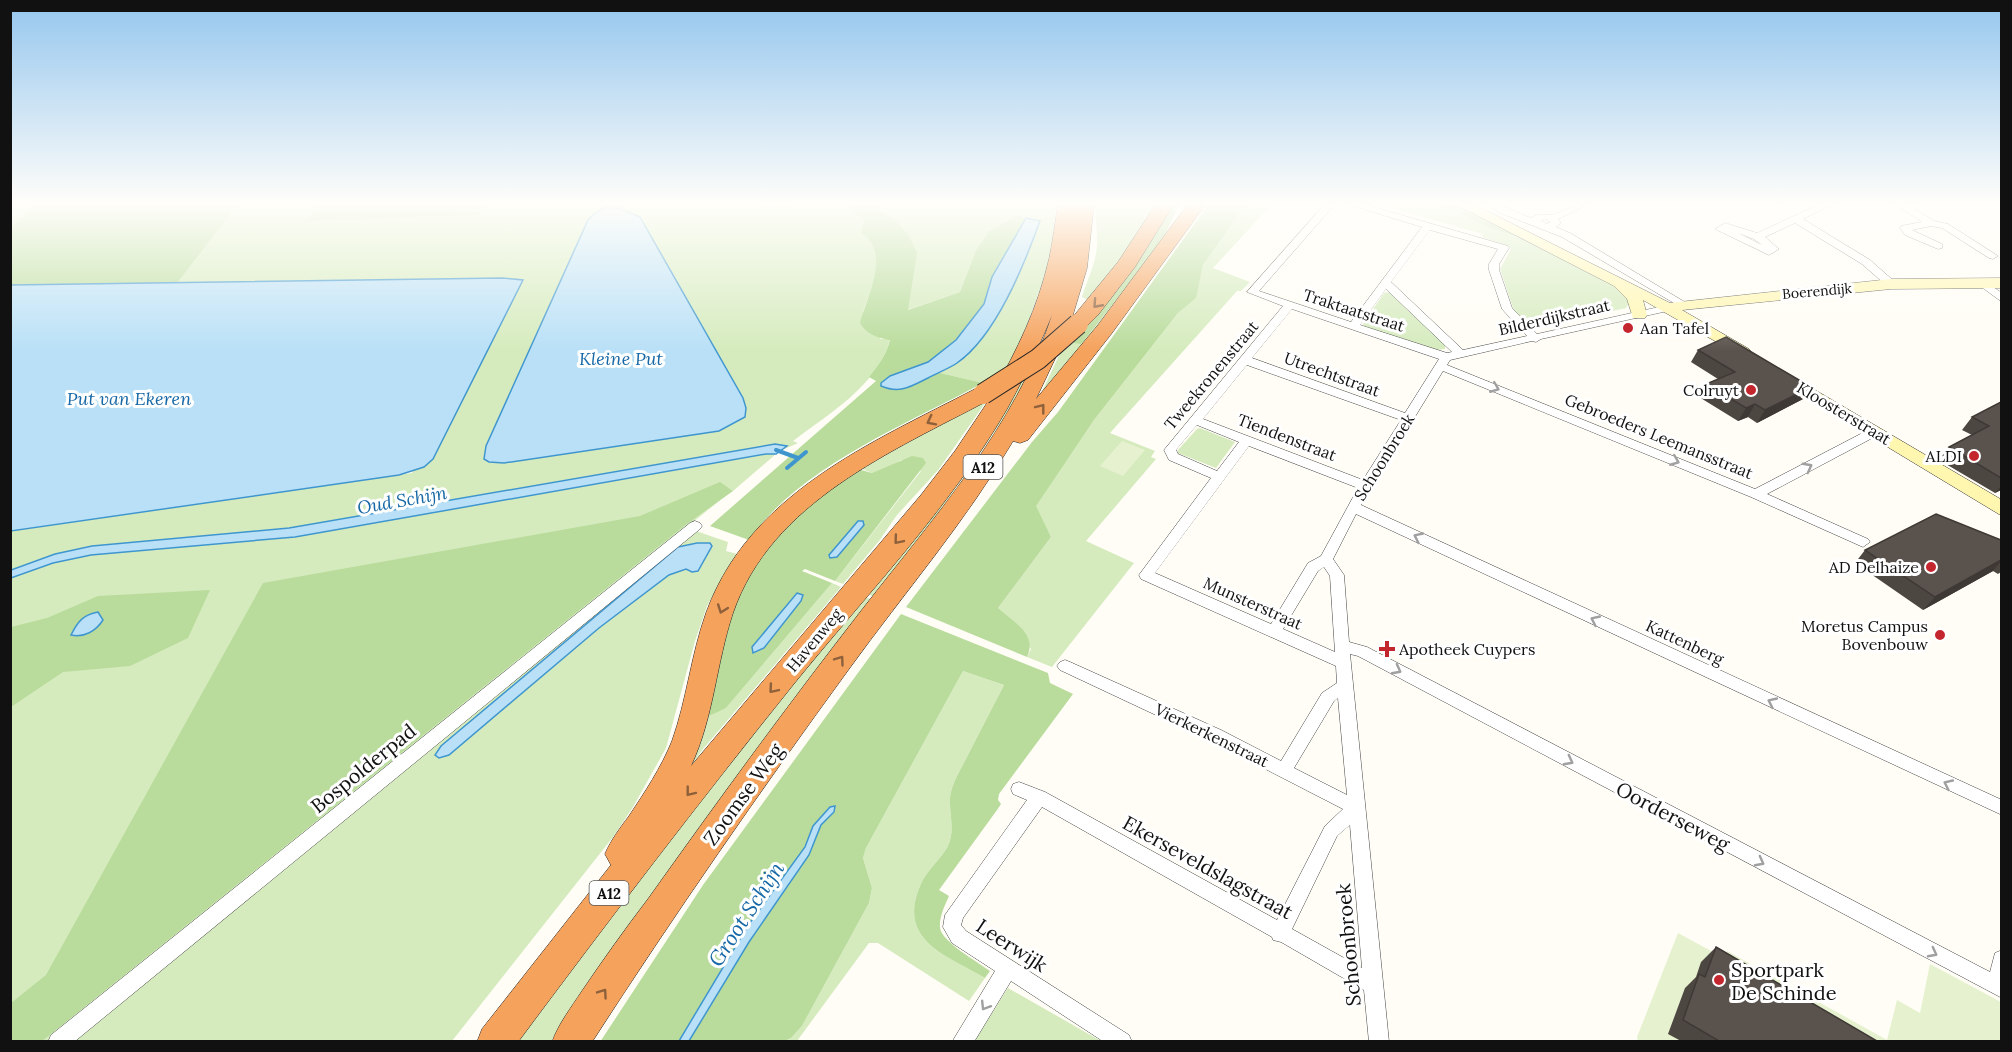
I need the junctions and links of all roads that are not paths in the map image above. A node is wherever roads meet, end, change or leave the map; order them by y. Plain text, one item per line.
1 (1060, 253) edge
2 (1079, 253) edge
3 (1134, 253) edge
4 (1161, 253) edge
5 (1286, 253) edge
6 (1408, 253) edge
7 (1501, 253) edge
8 (1561, 253) edge
9 (1594, 253) edge
10 (1851, 253) edge
11 (1988, 253) edge
12 (1993, 256) dead end
13 (1614, 279) junction
14 (1386, 283) junction
15 (2001, 283) edge
16 (1891, 284) junction
17 (1984, 284) junction
18 (1638, 285) junction
19 (2001, 299) edge
20 (1289, 306) junction
21 (1676, 306) junction
22 (1639, 315) junction
23 (1353, 327) junction
24 (1536, 339) junction
25 (1461, 354) junction
26 (1245, 360) junction
27 (1755, 360) edge
28 (1443, 362) junction
29 (1775, 372) edge
30 (1408, 418) junction
31 (1195, 420) junction
32 (1874, 432) junction
33 (1247, 440) junction
34 (1218, 476) junction
35 (1366, 486) junction
36 (1756, 494) junction
37 (1353, 507) junction
38 (2001, 509) edge
39 (695, 526) dead end
40 (1863, 542) dead end
41 (924, 551) junction
42 (1326, 559) junction
43 (1273, 633) junction
44 (1344, 655) junction
45 (1065, 666) dead end
46 (1345, 686) junction
47 (1284, 770) junction
48 (1019, 789) dead end
49 (1039, 797) junction
50 (1358, 808) junction
51 (2001, 808) edge
52 (1280, 934) junction
53 (2001, 959) edge
54 (1007, 970) junction
55 (1375, 985) junction
56 (1999, 988) edge
57 (58, 1041) edge
58 (494, 1041) edge
59 (570, 1041) edge
60 (962, 1041) edge
61 (1122, 1041) edge
62 (1379, 1041) edge

1 -> 58 highway, Havenweg / A12
2 - 41 highway, A12
3 -> 58 highway, bridge
41 -> 4 highway
5 - 20 street, Traktaatstraat
6 - 14 street
7 - 24 street
8 - 13 main road
9 - 18 street
10 - 16 street
11 - 12 street
13 - 18 main road
13 - 22 main road
14 - 23 street
14 - 25 street
15 - 17 main road, Boerendijk
16 - 17 main road, Boerendijk
16 - 21 main road, Boerendijk
17 - 19 street
18 - 21 main road
20 - 23 street, Traktaatstraat
20 - 26 street, Tweekronenstraat
21 - 22 street, Bilderdijkstraat
21 - 27 main road
22 - 24 street, Bilderdijkstraat
23 - 28 street, Traktaatstraat
24 - 25 street, Bilderdijkstraat
25 - 28 street, Bilderdijkstraat
26 - 30 street, Utrechtstraat
26 - 31 street, Tweekronenstraat
28 - 30 street, Schoonbroek
28 -> 36 street, Gebroeders Leemansstraat
29 - 32 main road, Kloosterstraat
30 - 35 street, Schoonbroek
31 - 33 street, Tiendenstraat
31 - 34 street, Tweekronenstraat
36 -> 32 street
32 - 38 main road, Kloosterstraat
33 - 34 street
33 - 35 street, Tiendenstraat
34 - 43 street, Munsterstraat
35 - 37 street, Schoonbroek
36 - 40 street, Gebroeders Leemansstraat
37 - 42 street, Schoonbroek
51 -> 37 street, Kattenberg
39 - 57 street, Bospolderpad
59 -> 41 highway, Zoomse Weg / A12
42 - 43 street, Schoonbroek
42 - 44 street, Schoonbroek
43 - 44 street, Munsterstraat
44 - 46 street, Schoonbroek
44 -> 56 street, Oorderseweg
45 - 47 street, Vierkerkenstraat
46 - 47 street
46 - 50 street, Schoonbroek
47 - 50 street, Vierkerkenstraat
48 - 49 street, Ekerseveldslagstraat
49 - 52 street, Ekerseveldslagstraat
49 - 54 street, Leerwijk
50 - 52 street, Schoonbroek
50 - 55 street, Schoonbroek
52 - 55 street, Ekerseveldslagstraat
53 - 56 street
54 -> 60 street
54 - 61 street, Leerwijk
55 - 62 street, Schoonbroek

